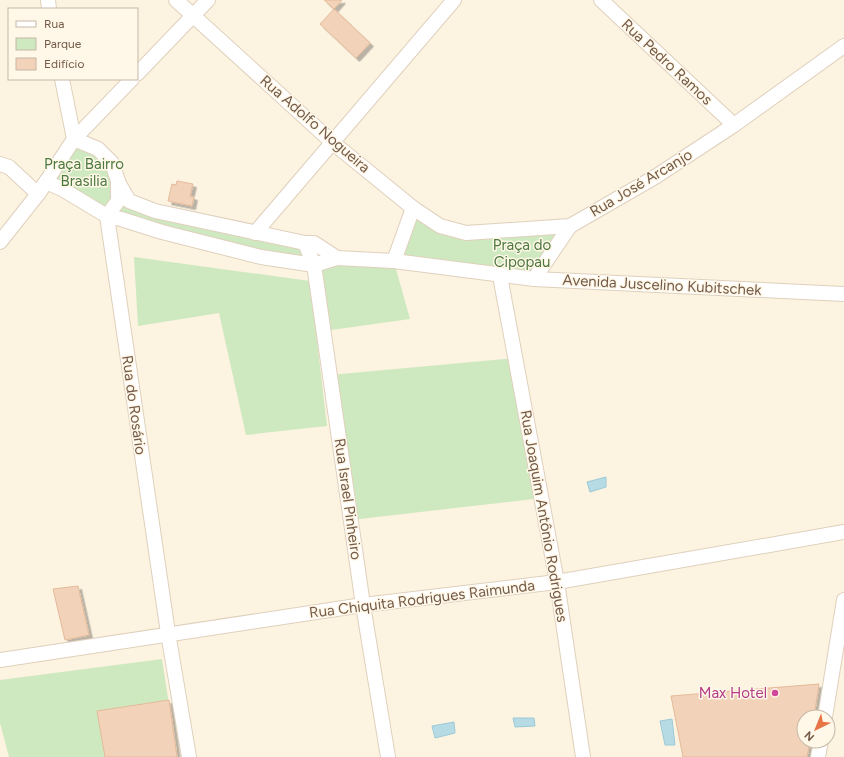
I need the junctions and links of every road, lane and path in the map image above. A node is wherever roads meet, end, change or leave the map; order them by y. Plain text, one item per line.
1 (176, 0) edge
2 (208, 0) edge
3 (454, 0) edge
4 (601, 0) edge
5 (193, 16) junction
6 (844, 46) edge
7 (138, 73) edge
8 (62, 80) edge
9 (131, 80) edge
10 (734, 125) junction
11 (74, 139) junction
12 (332, 142) junction
13 (0, 164) edge
14 (118, 181) junction
15 (38, 194) junction
16 (413, 208) junction
17 (107, 216) junction
18 (570, 226) junction
19 (256, 233) junction
20 (0, 242) edge
21 (305, 243) junction
22 (337, 258) junction
23 (394, 261) junction
24 (314, 265) junction
25 (500, 276) junction
26 (534, 279) junction
27 (844, 294) edge
28 (844, 532) edge
29 (558, 582) junction
30 (844, 600) edge
31 (363, 605) junction
32 (168, 633) junction
33 (0, 660) edge
34 (826, 709) edge
35 (189, 757) edge
36 (388, 757) edge
37 (583, 757) edge

1 - 5 street, Rua Adolfo Nogueira
2 - 5 street
3 - 12 street
4 - 10 street, Rua Pedro Ramos
5 - 7 street
5 - 12 street, Rua Adolfo Nogueira
6 - 10 street, Rua José Arcanjo
8 - 11 street
9 - 11 street
10 - 18 street, Rua José Arcanjo
11 - 14 street
11 - 15 street
12 - 16 street, Rua Adolfo Nogueira
12 - 19 street
13 - 15 street
14 - 17 street
14 - 19 street
15 - 17 street, Avenida Juscelino Kubitschek
15 - 20 street
16 - 18 street, Rua José Arcanjo
16 - 23 street
17 - 24 street, Avenida Juscelino Kubitschek
17 - 32 street, Rua do Rosário
18 - 26 street
19 - 21 street
21 - 22 street
21 - 24 street, Rua Israel Pinheiro
22 - 23 street, Avenida Juscelino Kubitschek
22 - 24 street, Avenida Juscelino Kubitschek
23 - 25 street, Avenida Juscelino Kubitschek
24 - 31 street, Rua Israel Pinheiro
25 - 26 street, Avenida Juscelino Kubitschek
25 - 29 street, Rua Joaquim Antônio Rodrigues
26 - 27 street, Avenida Juscelino Kubitschek
28 - 29 street, Rua Chiquita Rodrigues Raimunda
29 - 31 street, Rua Chiquita Rodrigues Raimunda
29 - 37 street, Rua Joaquim Antônio Rodrigues
30 - 34 street
31 - 32 street, Rua Chiquita Rodrigues Raimunda
31 - 36 street, Rua Israel Pinheiro
32 - 33 street, Rua Chiquita Rodrigues Raimunda
32 - 35 street, Rua do Rosário

